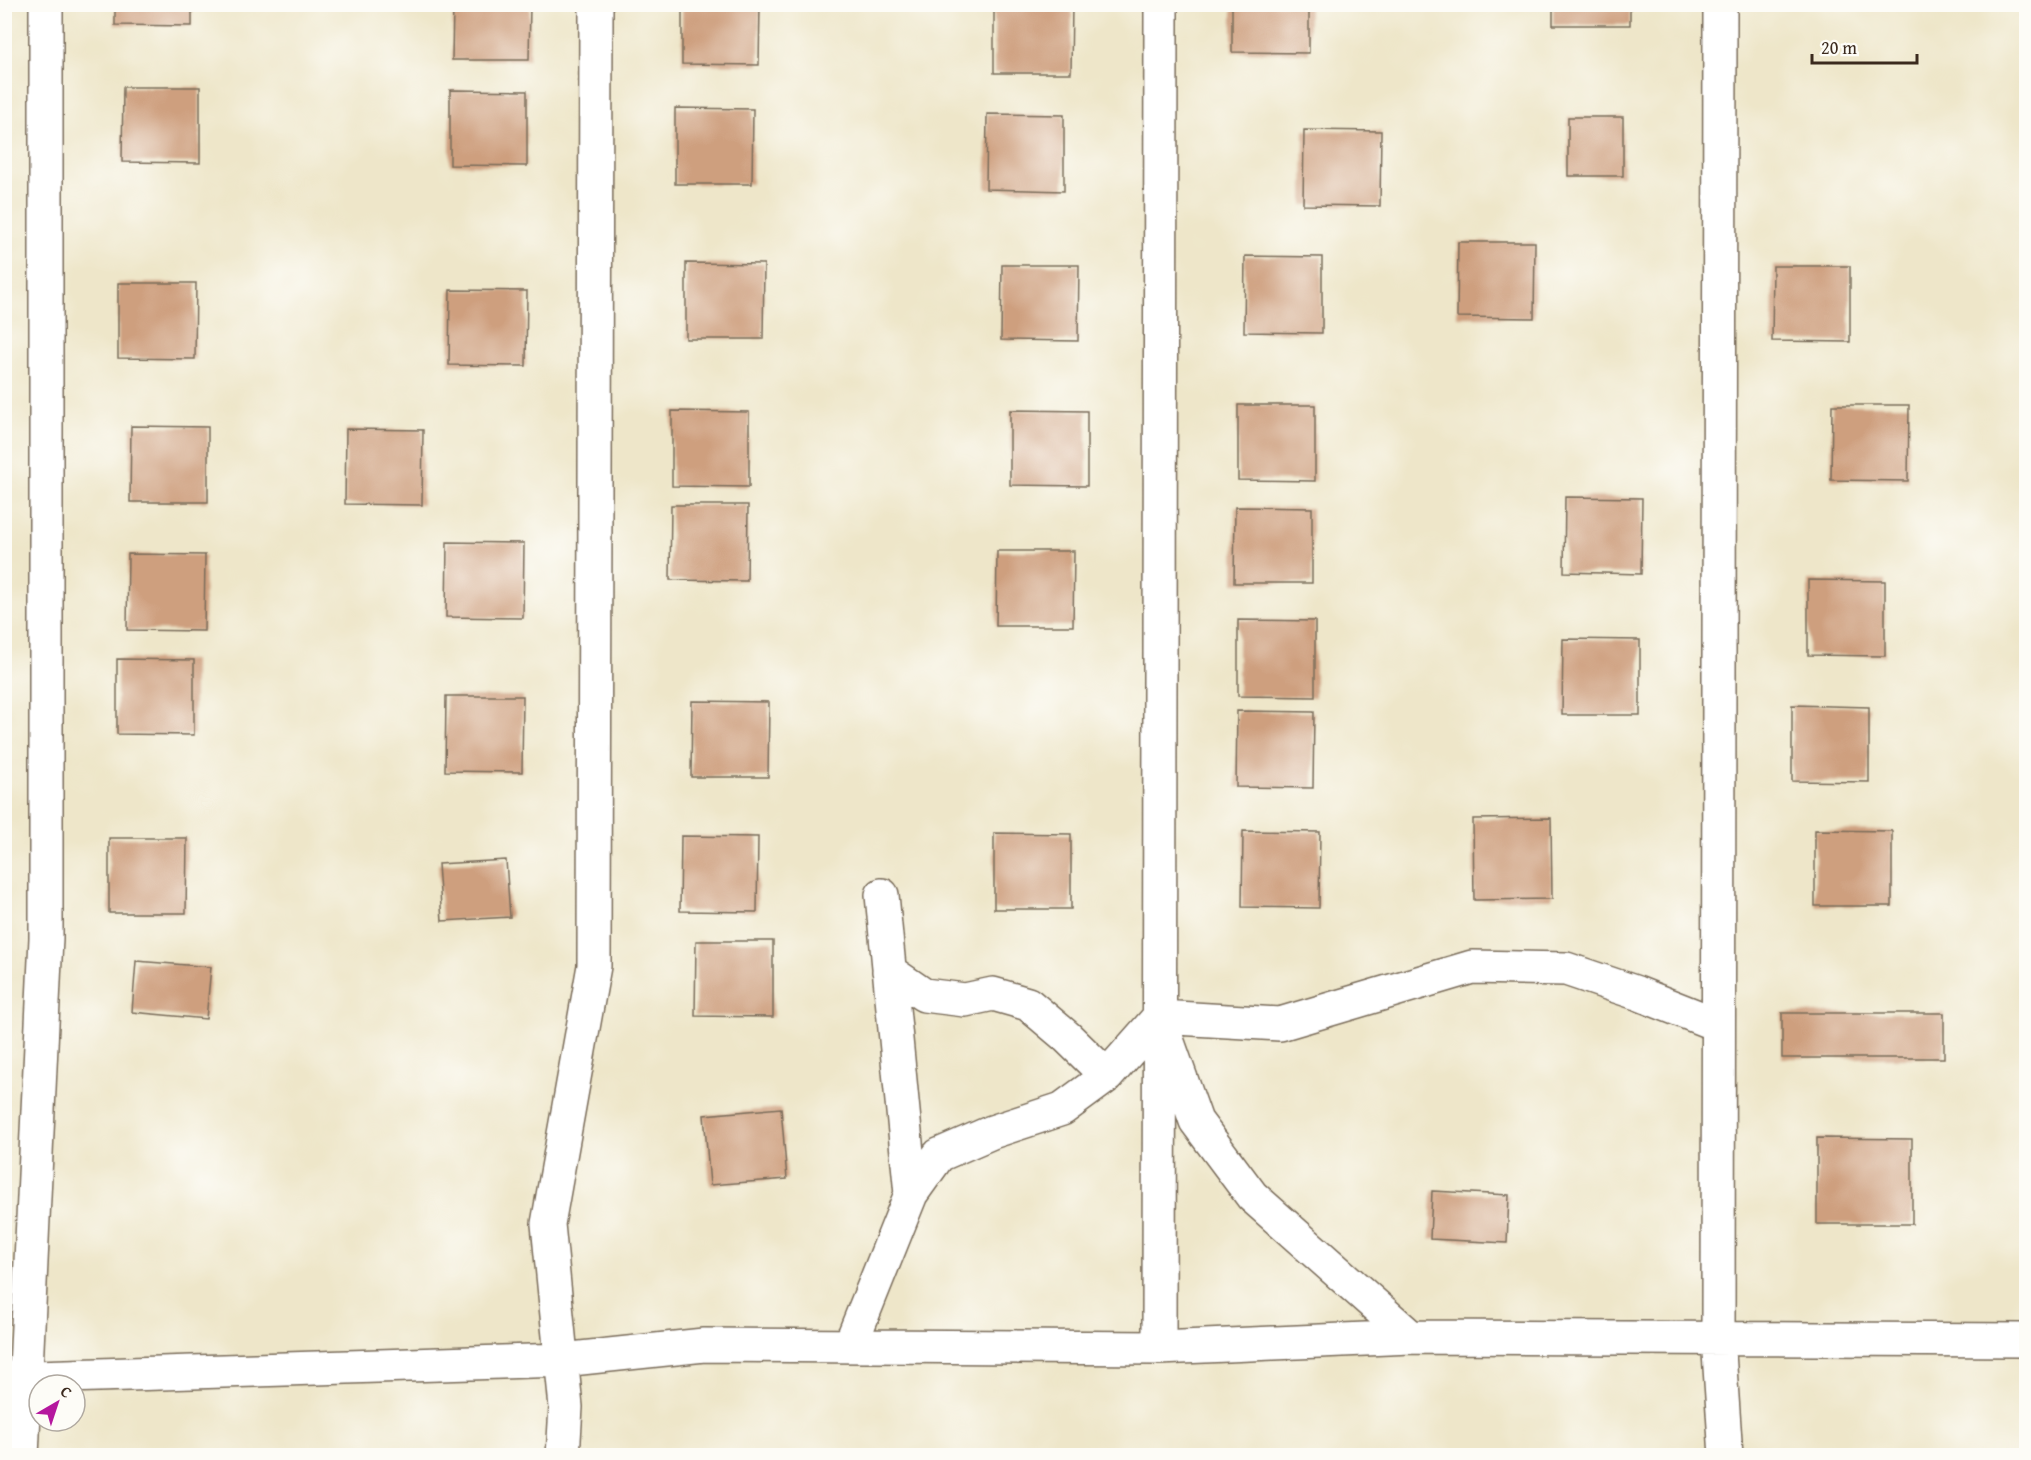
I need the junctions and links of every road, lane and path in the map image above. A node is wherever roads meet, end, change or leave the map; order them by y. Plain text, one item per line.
1 (46, 4) edge
2 (596, 4) edge
3 (1161, 4) edge
4 (1720, 4) edge
5 (882, 895) dead end
6 (889, 971) junction
7 (1159, 1017) junction
8 (1718, 1025) junction
9 (1107, 1076) junction
10 (911, 1194) junction
11 (1411, 1337) junction
12 (1718, 1338) junction
13 (2026, 1340) edge
14 (850, 1346) junction
15 (1159, 1348) junction
16 (562, 1360) junction
17 (15, 1378) edge
18 (22, 1455) edge
19 (563, 1455) edge
20 (1726, 1455) edge

1 - 17 street
2 - 16 street
3 - 7 street
4 - 8 street
5 - 6 street
6 - 9 street
6 - 10 street
7 - 8 street
7 - 9 street
7 - 11 street
7 - 15 street
8 - 12 street
9 - 10 street
10 - 14 street
11 - 12 street
11 - 15 street
12 - 13 street
12 - 20 street
14 - 15 street
14 - 16 street
16 - 17 street
16 - 19 street
17 - 18 street

